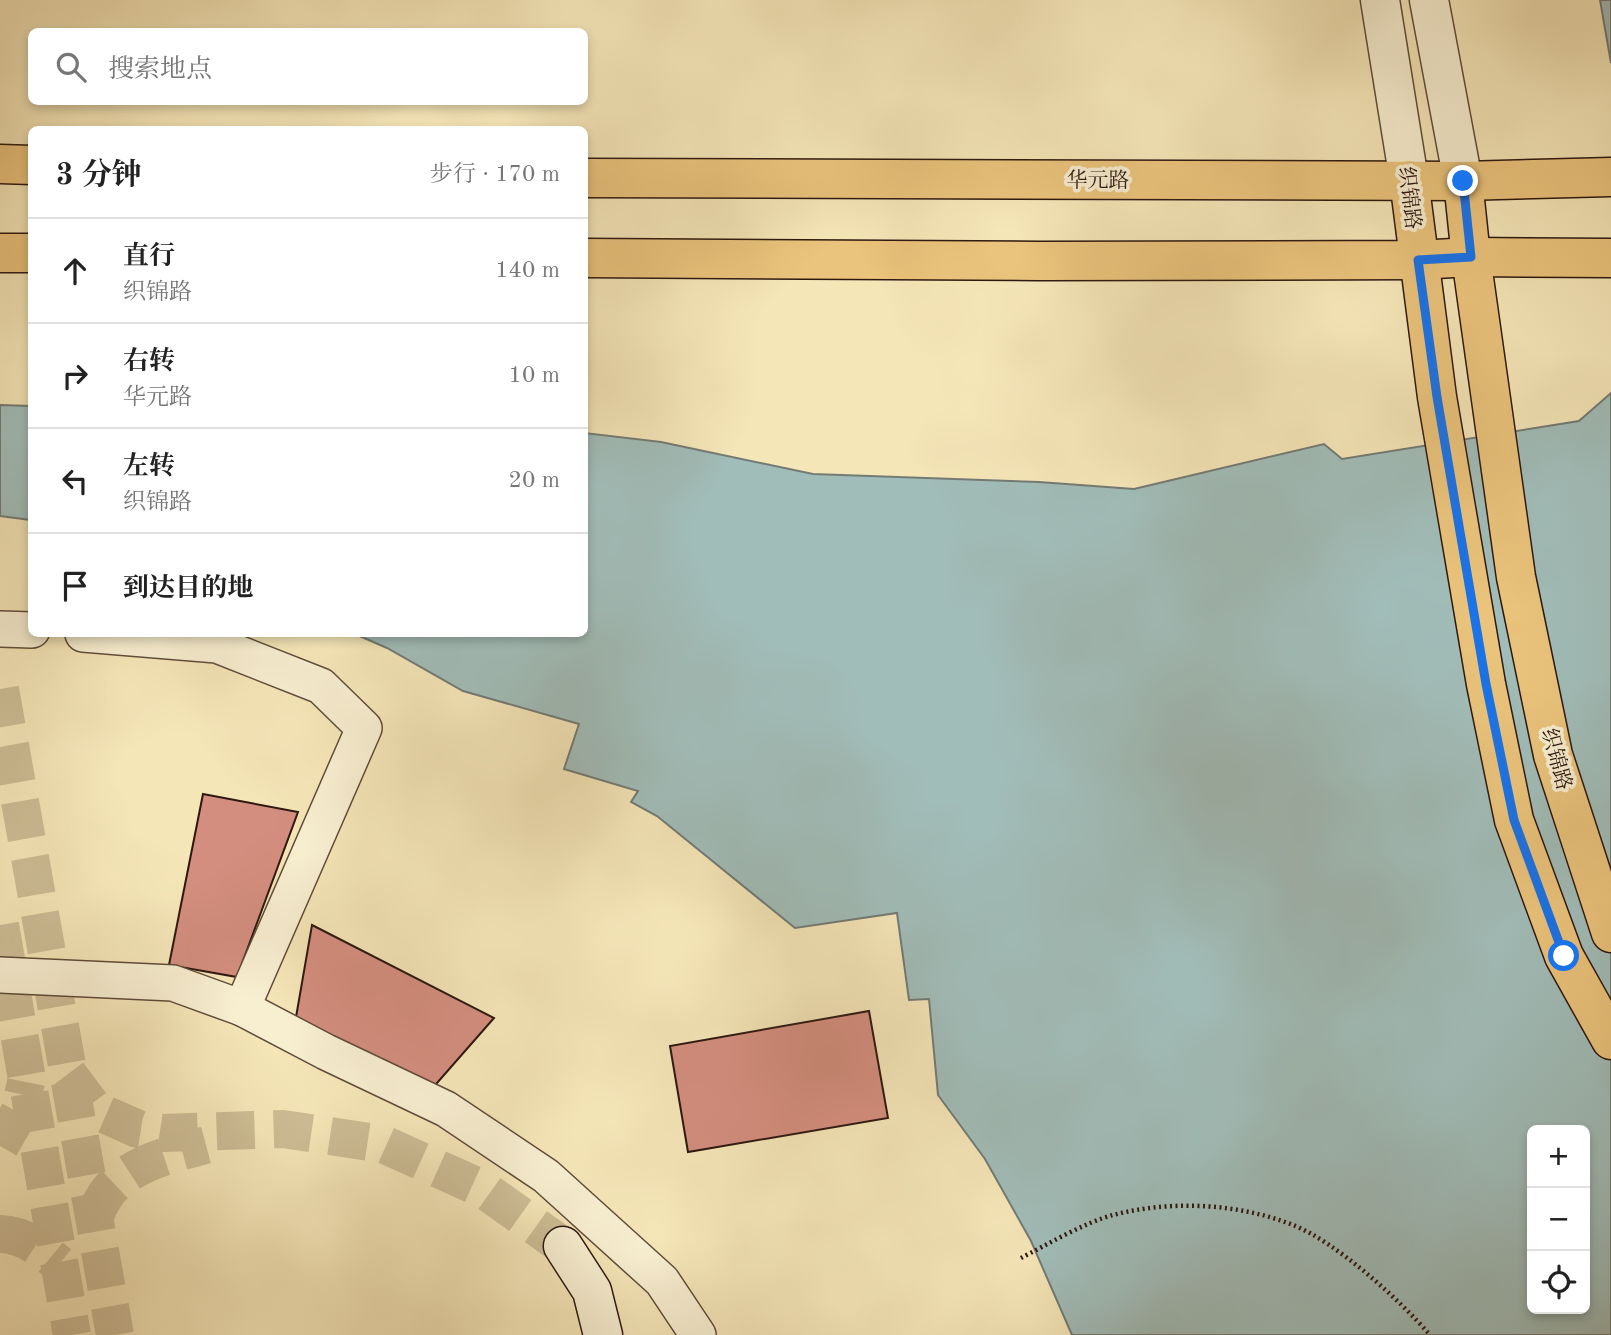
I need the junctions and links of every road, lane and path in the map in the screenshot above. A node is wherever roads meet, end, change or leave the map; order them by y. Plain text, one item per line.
1 (1380, 0) edge
2 (1429, 0) edge
3 (0, 164) edge
4 (28, 165) edge
5 (1611, 177) edge
6 (588, 178) edge
7 (1409, 180) junction
8 (1463, 181) junction
9 (0, 253) edge
10 (28, 253) edge
11 (1471, 257) junction
12 (588, 258) edge
13 (1611, 258) edge
14 (1418, 260) junction
15 (0, 629) edge
16 (28, 630) edge
17 (120, 637) edge
18 (1611, 933) edge
19 (0, 975) edge
20 (242, 1008) junction
21 (1611, 1040) edge
22 (563, 1245) tunnel mouth
23 (1021, 1258) dead end
24 (603, 1335) edge
25 (698, 1335) edge
26 (1430, 1335) edge

1 - 7 street, 织锦路
2 - 8 street, 织锦路
3 - 4 main road
5 - 8 main road, 华元路
6 - 7 main road, 华元路
7 - 8 main road, 华元路
7 - 14 main road, 织锦路
8 - 11 main road, 织锦路
9 - 10 main road
11 - 13 main road
11 - 14 main road
11 - 18 main road, 织锦路
12 - 14 main road
14 - 21 main road, 织锦路
15 - 16 street
17 - 20 street
19 - 20 street
20 - 25 street
22 - 24 street
23 - 26 path

